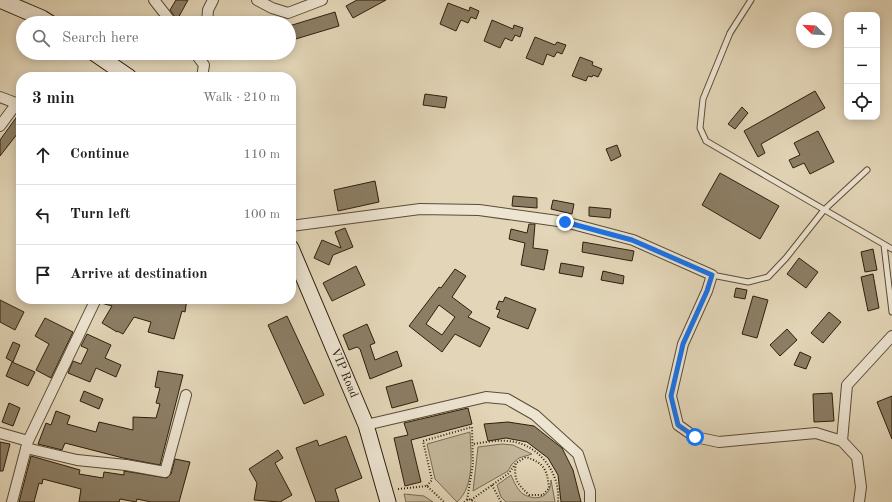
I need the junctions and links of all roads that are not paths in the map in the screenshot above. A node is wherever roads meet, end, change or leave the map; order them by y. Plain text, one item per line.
1 (0, 0) edge
2 (154, 0) edge
3 (213, 0) edge
4 (256, 0) edge
5 (322, 0) edge
6 (751, 0) edge
7 (37, 16) edge
8 (167, 16) edge
9 (208, 16) edge
10 (104, 60) edge
11 (200, 60) edge
12 (204, 60) edge
13 (204, 65) junction
14 (122, 72) edge
15 (203, 72) edge
16 (0, 96) edge
17 (16, 103) edge
18 (16, 107) edge
19 (0, 126) edge
20 (867, 170) dead end
21 (824, 210) junction
22 (296, 225) edge
23 (884, 245) junction
24 (892, 250) edge
25 (296, 260) edge
26 (712, 275) junction
27 (94, 304) edge
28 (892, 312) edge
29 (892, 336) edge
30 (186, 395) dead end
31 (366, 425) junction
32 (0, 433) edge
33 (842, 441) junction
34 (27, 445) junction
35 (386, 496) edge
36 (12, 502) edge
37 (590, 502) edge
38 (859, 502) edge

1 - 7 main road
2 - 8 street
3 - 9 street
4 - 5 street
6 - 21 lane
10 - 14 main road
11 - 13 street
12 - 13 street
13 - 15 street
16 - 17 street
18 - 19 street
20 - 21 lane
21 - 23 lane
21 - 26 lane
22 - 26 street
23 - 24 lane
23 - 28 lane
25 - 31 main road, VIP Road
26 - 33 street
27 - 34 street
29 - 33 street
30 - 34 street
31 - 35 main road, VIP Road
31 - 37 street
32 - 34 street
33 - 38 street
34 - 36 street

